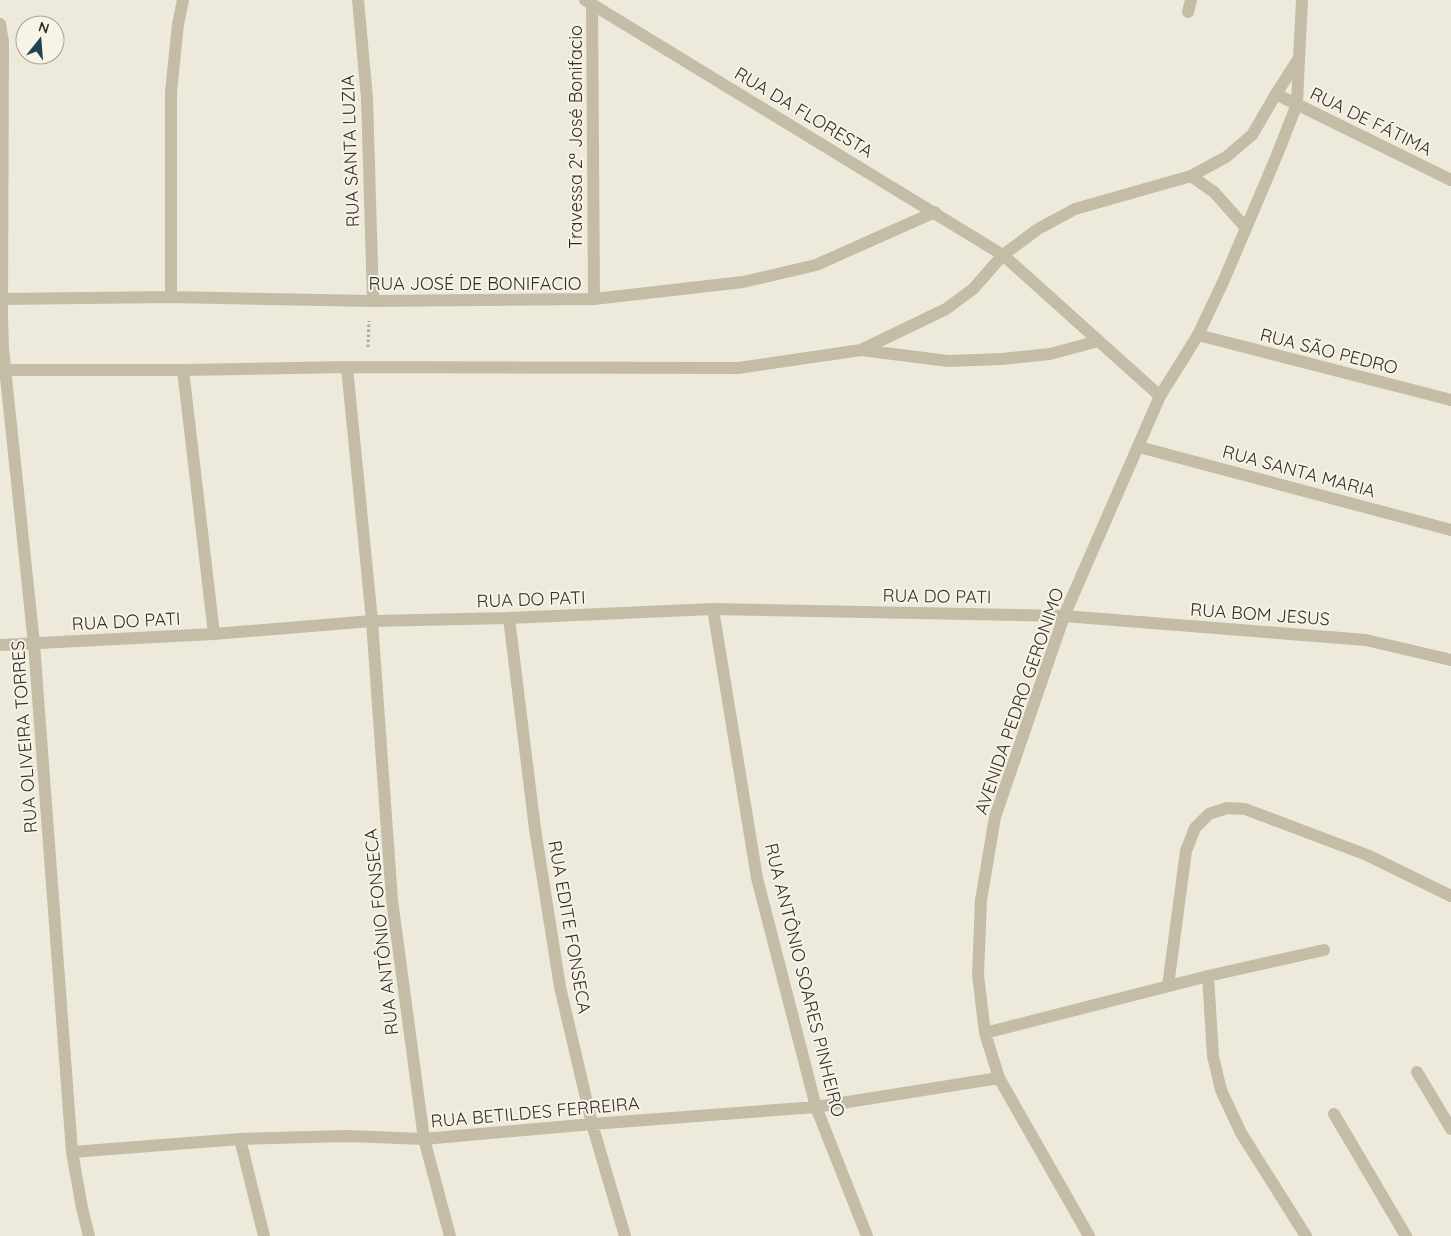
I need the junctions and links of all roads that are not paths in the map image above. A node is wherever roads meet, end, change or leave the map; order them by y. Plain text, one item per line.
1 (183, 0) edge
2 (358, 0) edge
3 (1302, 0) edge
4 (588, 2) edge
5 (0, 24) edge
6 (1299, 58) junction
7 (1276, 94) junction
8 (1297, 104) junction
9 (1190, 176) junction
10 (1451, 180) edge
11 (935, 212) junction
12 (1246, 228) junction
13 (1003, 255) junction
14 (171, 298) junction
15 (1, 299) edge
16 (594, 299) junction
17 (373, 301) junction
18 (1198, 335) junction
19 (1098, 341) junction
20 (862, 350) junction
21 (347, 367) junction
22 (3, 370) edge
23 (183, 370) junction
24 (1160, 396) junction
25 (1451, 400) edge
26 (1139, 446) junction
27 (1451, 530) edge
28 (713, 609) junction
29 (1064, 616) junction
30 (509, 618) junction
31 (372, 621) junction
32 (214, 634) junction
33 (34, 644) junction
34 (0, 645) edge
35 (1451, 660) edge
36 (1451, 896) edge
37 (1324, 950) dead end
38 (1208, 976) junction
39 (1168, 986) junction
40 (986, 1033) junction
41 (1417, 1072) dead end
42 (998, 1078) junction
43 (816, 1107) junction
44 (1334, 1114) dead end
45 (592, 1124) junction
46 (1451, 1129) edge
47 (240, 1139) junction
48 (424, 1139) junction
49 (72, 1152) junction
50 (89, 1236) edge
51 (264, 1236) edge
52 (450, 1236) edge
53 (625, 1236) edge
54 (867, 1236) edge
55 (1089, 1236) edge
56 (1306, 1236) edge
57 (1406, 1236) edge

1 - 14 street
2 - 17 street, RUA SANTA LUZIA
3 - 6 street, AVENIDA PEDRO GERONIMO
4 - 11 street, RUA DA FLORESTA
4 - 16 street, Travessa 2ª José Bonifacio
5 - 15 street, RUA OLIVEIRA TORRES
6 - 7 street
6 - 8 street, AVENIDA PEDRO GERONIMO
7 - 8 street, RUA DE FÁTIMA
7 - 9 street
8 - 10 street, RUA DE FÁTIMA
8 - 12 street, AVENIDA PEDRO GERONIMO
9 - 12 street
9 - 13 street
11 - 13 street, RUA DA FLORESTA
11 - 16 street, RUA JOSÉ DE BONIFACIO
12 - 18 street, AVENIDA PEDRO GERONIMO
13 - 19 street, RUA DA FLORESTA
13 - 20 street
14 - 15 street, RUA JOSÉ DE BONIFACIO
14 - 17 street, RUA JOSÉ DE BONIFACIO
15 - 22 street, RUA OLIVEIRA TORRES
16 - 17 street, RUA JOSÉ DE BONIFACIO
18 - 24 street, AVENIDA PEDRO GERONIMO
18 - 25 street, RUA SÃO PEDRO
19 - 20 street
19 - 24 street, RUA DA FLORESTA
20 - 21 street
21 - 23 street
21 - 31 street
22 - 23 street
22 - 33 street, RUA OLIVEIRA TORRES
23 - 32 street
24 - 26 street, AVENIDA PEDRO GERONIMO
26 - 27 street, RUA SANTA MARIA
26 - 29 street, AVENIDA PEDRO GERONIMO
28 - 29 street, RUA DO PATI
28 - 30 street, RUA DO PATI
28 - 43 street, RUA ANTÔNIO SOARES PINHEIRO
29 - 35 street, RUA BOM JESUS
29 - 40 street, AVENIDA PEDRO GERONIMO
30 - 31 street, RUA DO PATI
30 - 45 street, RUA EDITE FONSECA
31 - 32 street, RUA DO PATI
31 - 48 street, RUA ANTÔNIO FONSECA
32 - 33 street, RUA DO PATI
33 - 34 street, RUA DO PATI
33 - 49 street, RUA OLIVEIRA TORRES
36 - 39 street
37 - 38 street
38 - 39 street
38 - 56 street
39 - 40 street
40 - 42 street, AVENIDA PEDRO GERONIMO
41 - 46 street
42 - 43 street, RUA BETILDES FERREIRA
42 - 55 street, AVENIDA PEDRO GERONIMO
43 - 45 street, RUA BETILDES FERREIRA
43 - 54 street, RUA ANTÔNIO SOARES PINHEIRO
44 - 57 street
45 - 48 street, RUA BETILDES FERREIRA
45 - 53 street, RUA EDITE FONSECA
47 - 48 street, RUA BETILDES FERREIRA
47 - 49 street, RUA BETILDES FERREIRA
47 - 51 street
48 - 52 street, RUA ANTÔNIO FONSECA
49 - 50 street, RUA OLIVEIRA TORRES

